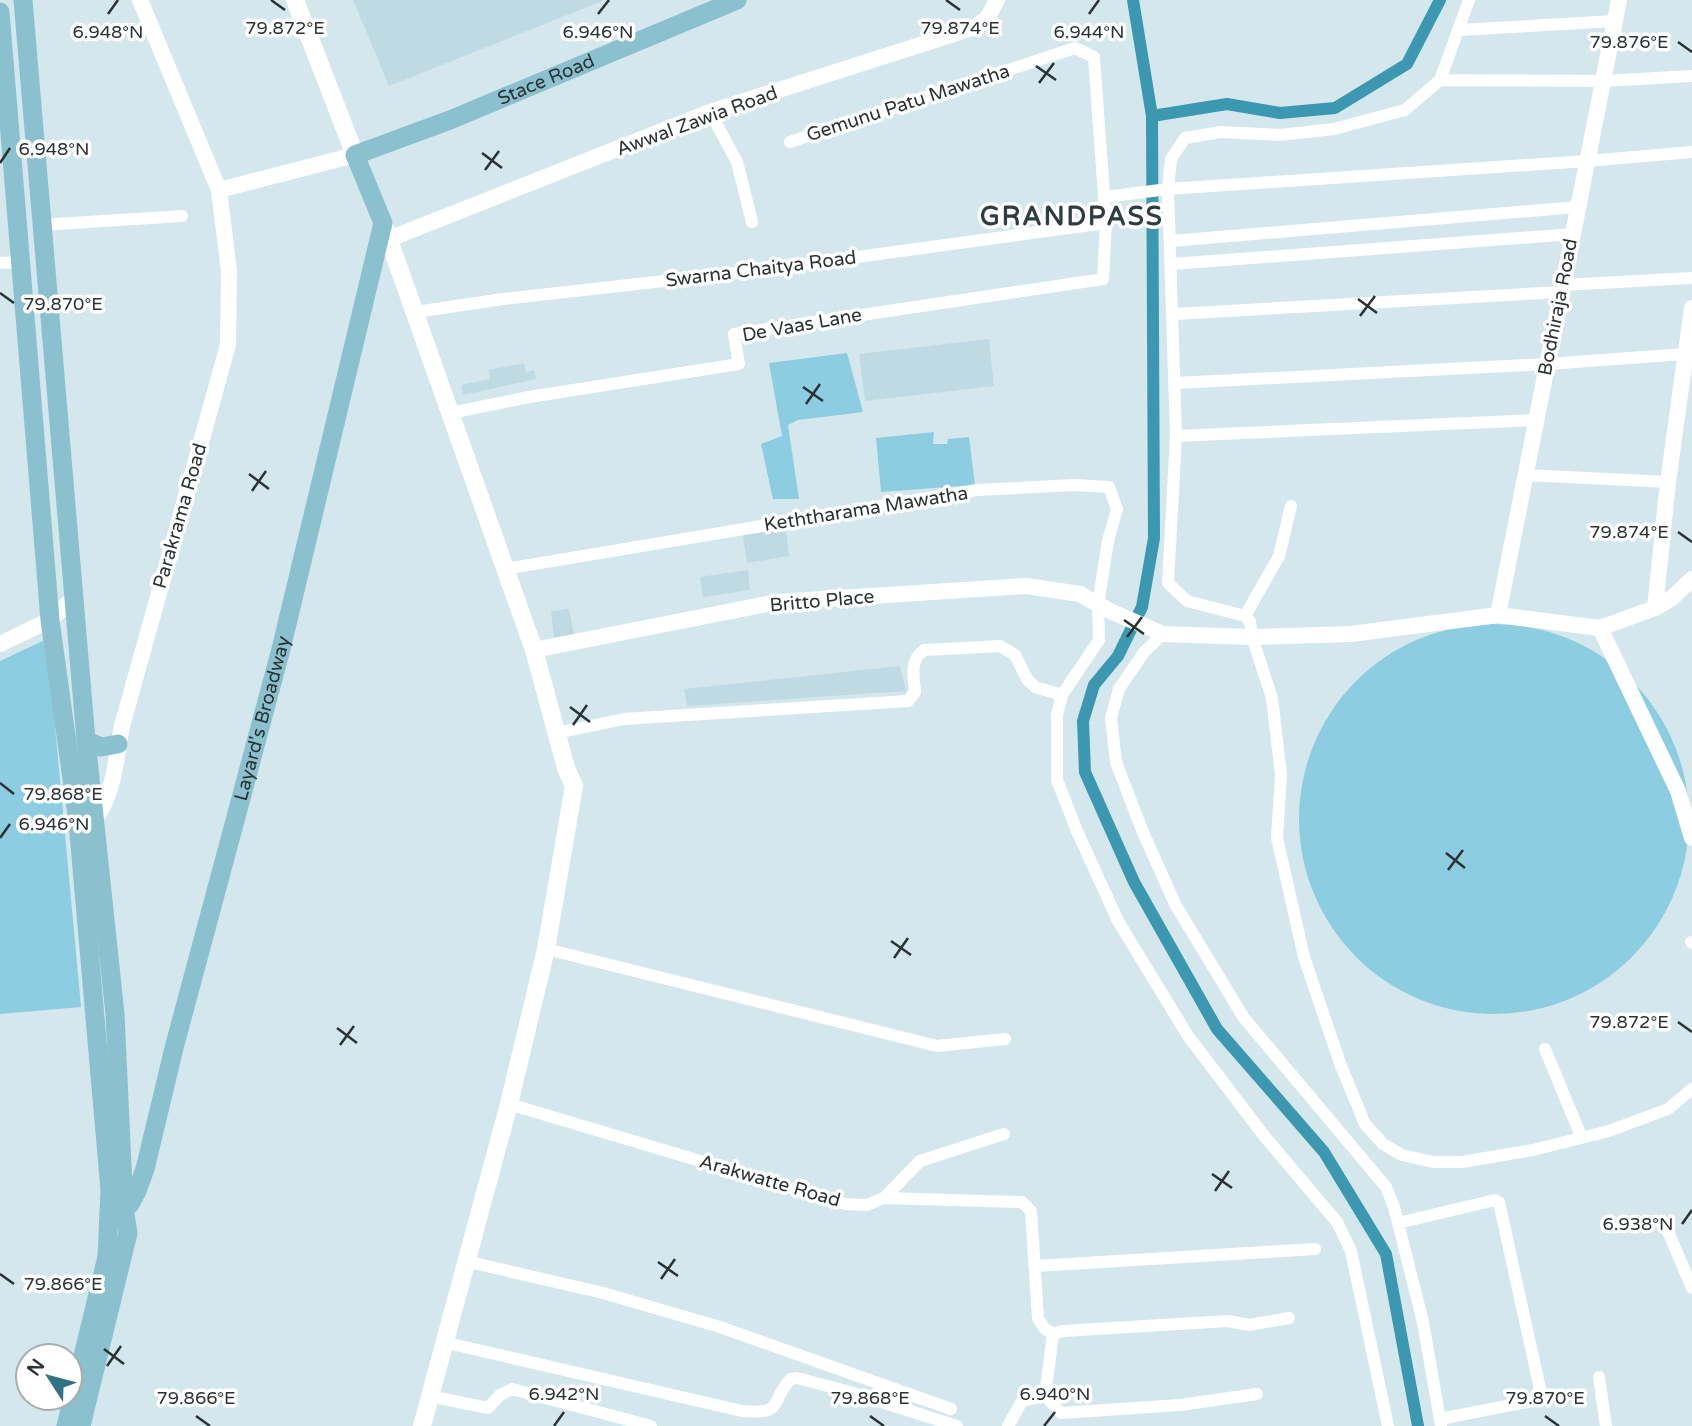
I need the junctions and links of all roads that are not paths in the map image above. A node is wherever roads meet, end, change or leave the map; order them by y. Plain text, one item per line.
1 (23, 0) edge
2 (140, 0) edge
3 (295, 0) edge
4 (737, 0) edge
5 (997, 0) edge
6 (1469, 0) edge
7 (1619, 0) edge
8 (0, 12) edge
9 (1615, 21) junction
10 (1460, 30) junction
11 (1692, 76) edge
12 (1440, 80) junction
13 (1603, 81) junction
14 (710, 112) junction
15 (790, 142) dead end
16 (1692, 152) edge
17 (355, 155) junction
18 (1587, 161) junction
19 (1168, 189) junction
20 (219, 190) junction
21 (1105, 197) junction
22 (1578, 207) junction
23 (182, 215) dead end
24 (752, 222) dead end
25 (1106, 223) junction
26 (41, 225) junction
27 (386, 231) junction
28 (1573, 234) junction
29 (1171, 241) junction
30 (20, 262) junction
31 (0, 263) edge
32 (1172, 264) junction
33 (1692, 278) edge
34 (1103, 279) joint
35 (1562, 288) junction
36 (1692, 307) edge
37 (416, 312) junction
38 (1174, 314) junction
39 (1685, 354) junction
40 (1547, 364) junction
41 (1176, 383) junction
42 (451, 412) junction
43 (1536, 420) junction
44 (1176, 436) junction
45 (1525, 475) junction
46 (1668, 482) junction
47 (1291, 506) dead end
48 (505, 569) junction
49 (1692, 579) edge
50 (1692, 596) edge
51 (74, 598) junction
52 (1672, 598) junction
53 (1104, 608) junction
54 (1656, 608) junction
55 (1498, 615) junction
56 (1245, 616) junction
57 (50, 620) junction
58 (1600, 628) junction
59 (1157, 631) junction
60 (1252, 637) junction
61 (0, 644) edge
62 (534, 650) junction
63 (1062, 695) junction
64 (557, 733) junction
65 (86, 740) junction
66 (118, 744) junction
67 (87, 820) junction
68 (1692, 838) edge
69 (546, 949) junction
70 (1005, 1039) dead end
71 (1545, 1049) dead end
72 (1692, 1089) edge
73 (509, 1104) junction
74 (1004, 1134) dead end
75 (1581, 1136) junction
76 (884, 1198) junction
77 (117, 1210) junction
78 (1398, 1223) junction
79 (1667, 1229) dead end
80 (1315, 1249) dead end
81 (465, 1261) junction
82 (1036, 1266) junction
83 (1692, 1288) edge
84 (1289, 1318) dead end
85 (1053, 1334) junction
86 (443, 1342) junction
87 (1599, 1377) dead end
88 (1257, 1394) dead end
89 (429, 1396) junction
90 (1045, 1396) junction
91 (951, 1409) dead end
92 (1114, 1411) junction
93 (1441, 1422) edge
94 (66, 1426) edge
95 (81, 1426) edge
96 (422, 1426) edge
97 (651, 1426) edge
98 (957, 1426) edge
99 (1008, 1426) edge
100 (1114, 1426) edge
101 (1388, 1426) edge
102 (1606, 1426) edge

1 - 26 main road
2 - 20 street, Parakrama Road
3 - 17 main road
4 - 17 main road, Stace Road
5 - 14 street, Awwal Zawia Road
6 - 10 street
7 - 9 street, Bodhiraja Road
8 - 30 main road
9 - 10 street
9 - 13 street, Bodhiraja Road
10 - 12 street
11 - 13 street
12 - 13 street
12 - 19 street
13 - 18 street, Bodhiraja Road
14 - 24 street
14 - 27 street, Awwal Zawia Road
15 - 21 street, Gemunu Patu Mawatha
16 - 18 street
17 - 20 street
17 - 27 main road
18 - 19 street
18 - 22 street, Bodhiraja Road
19 - 21 street
19 - 29 street
20 - 66 street, Parakrama Road
21 - 25 street, Gemunu Patu Mawatha
22 - 28 street, Bodhiraja Road
22 - 29 street
23 - 26 street
25 - 34 street, Gemunu Patu Mawatha
25 - 37 street, Swarna Chaitya Road
26 - 51 main road
27 - 37 main road
27 - 77 main road, Layard's Broadway
28 - 32 street
28 - 35 street, Bodhiraja Road
29 - 32 street
30 - 31 street
30 - 57 main road
32 - 38 street
33 - 35 street
34 - 42 street, De Vaas Lane
35 - 38 street
35 - 40 street, Bodhiraja Road
36 - 39 street
37 - 42 main road
38 - 41 street
39 - 40 street
39 - 46 street
40 - 41 street
40 - 43 street, Bodhiraja Road
41 - 44 street
42 - 48 main road
43 - 44 street
43 - 45 street, Bodhiraja Road
44 - 56 street
45 - 46 street
45 - 55 street, Bodhiraja Road
46 - 54 street
47 - 56 street
48 - 53 street, Keththarama Mawatha
48 - 62 main road
49 - 52 street
50 - 52 street
51 - 57 street
51 - 65 main road
52 - 54 street
53 - 59 street, Britto Place
53 - 62 street, Britto Place
53 - 63 street
54 - 58 street
55 - 58 street
55 - 60 street
56 - 60 street
57 - 61 street
57 - 67 main road
58 - 68 street
59 - 60 street
59 - 78 street
60 - 75 street
62 - 64 main road
63 - 64 street
63 - 101 street
64 - 69 main road
65 - 66 main road
65 - 67 main road
66 - 67 street, Parakrama Road
67 - 77 main road
69 - 70 street
69 - 73 main road
71 - 75 street
72 - 75 street
73 - 76 street, Arakwatte Road
73 - 81 main road
74 - 76 street
76 - 82 street, Arakwatte Road
77 - 94 main road
77 - 95 main road
78 - 93 street
78 - 93 street
79 - 83 street
80 - 82 street
81 - 86 main road
81 - 91 street
82 - 85 street, Arakwatte Road
84 - 85 street
85 - 90 street
86 - 89 main road
86 - 98 street
87 - 102 street
88 - 92 street
89 - 96 main road
89 - 97 street
90 - 92 street
90 - 99 street
92 - 100 street

